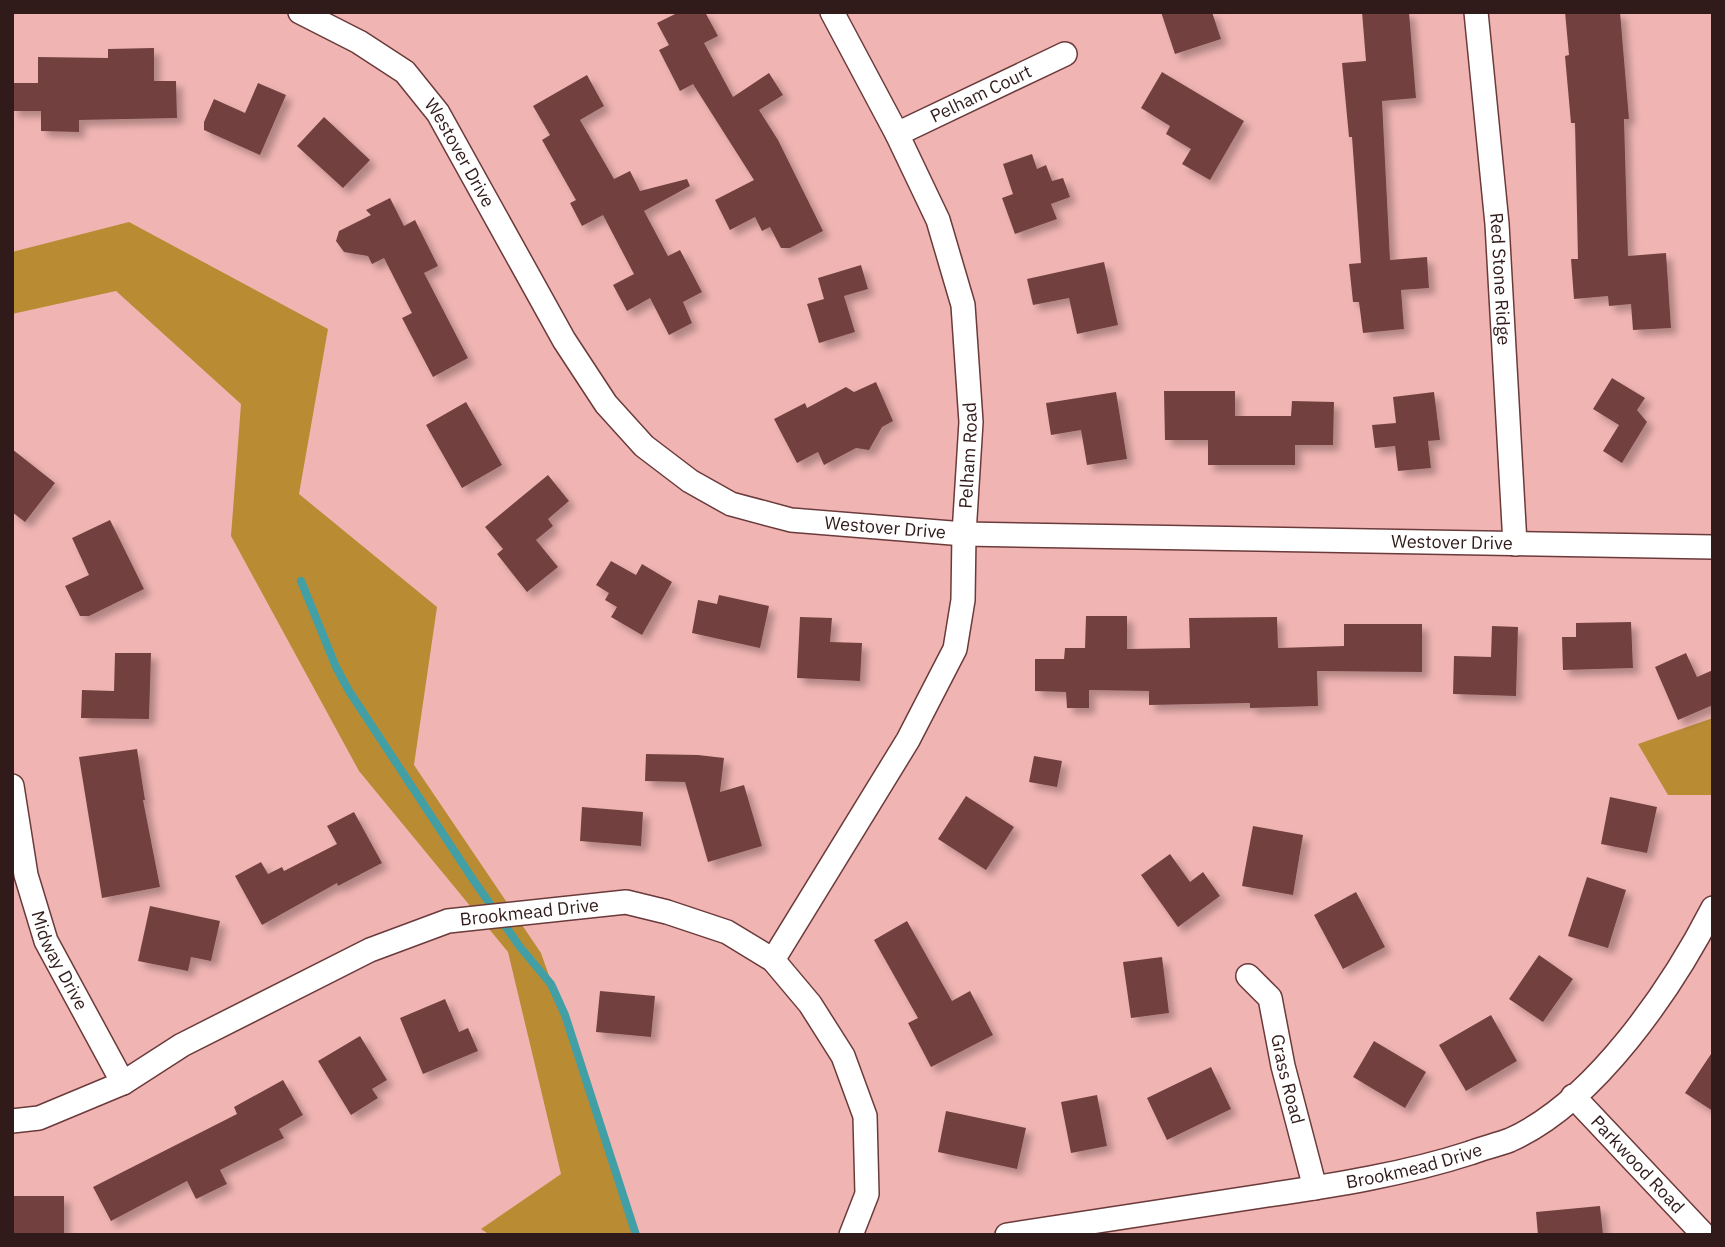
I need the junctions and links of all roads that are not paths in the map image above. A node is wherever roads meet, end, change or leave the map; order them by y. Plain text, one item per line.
1 (300, 12) edge
2 (832, 12) edge
3 (1475, 12) edge
4 (1065, 54) dead end
5 (897, 134) junction
6 (964, 534) junction
7 (1515, 544) junction
8 (1713, 547) edge
9 (12, 786) edge
10 (1713, 908) edge
11 (774, 960) junction
12 (1248, 976) dead end
13 (123, 1083) junction
14 (1573, 1096) junction
15 (12, 1121) edge
16 (1315, 1188) junction
17 (851, 1235) edge
18 (1007, 1235) edge
19 (1704, 1235) edge

1 - 6 street, Westover Drive
2 - 5 street, Pelham Road
3 - 7 street, Red Stone Ridge
4 - 5 street, Pelham Court
5 - 6 street, Pelham Road
6 - 7 street, Westover Drive
6 - 11 street, Pelham Road
7 - 8 street, Westover Drive
9 - 13 street, Midway Drive
10 - 14 street, Brookmead Drive
11 - 13 street, Brookmead Drive
11 - 17 street, Brookmead Drive
12 - 16 street, Grass Road
13 - 15 street, Brookmead Drive
14 - 16 street, Brookmead Drive
14 - 19 street, Parkwood Road
16 - 18 street, Brookmead Drive

